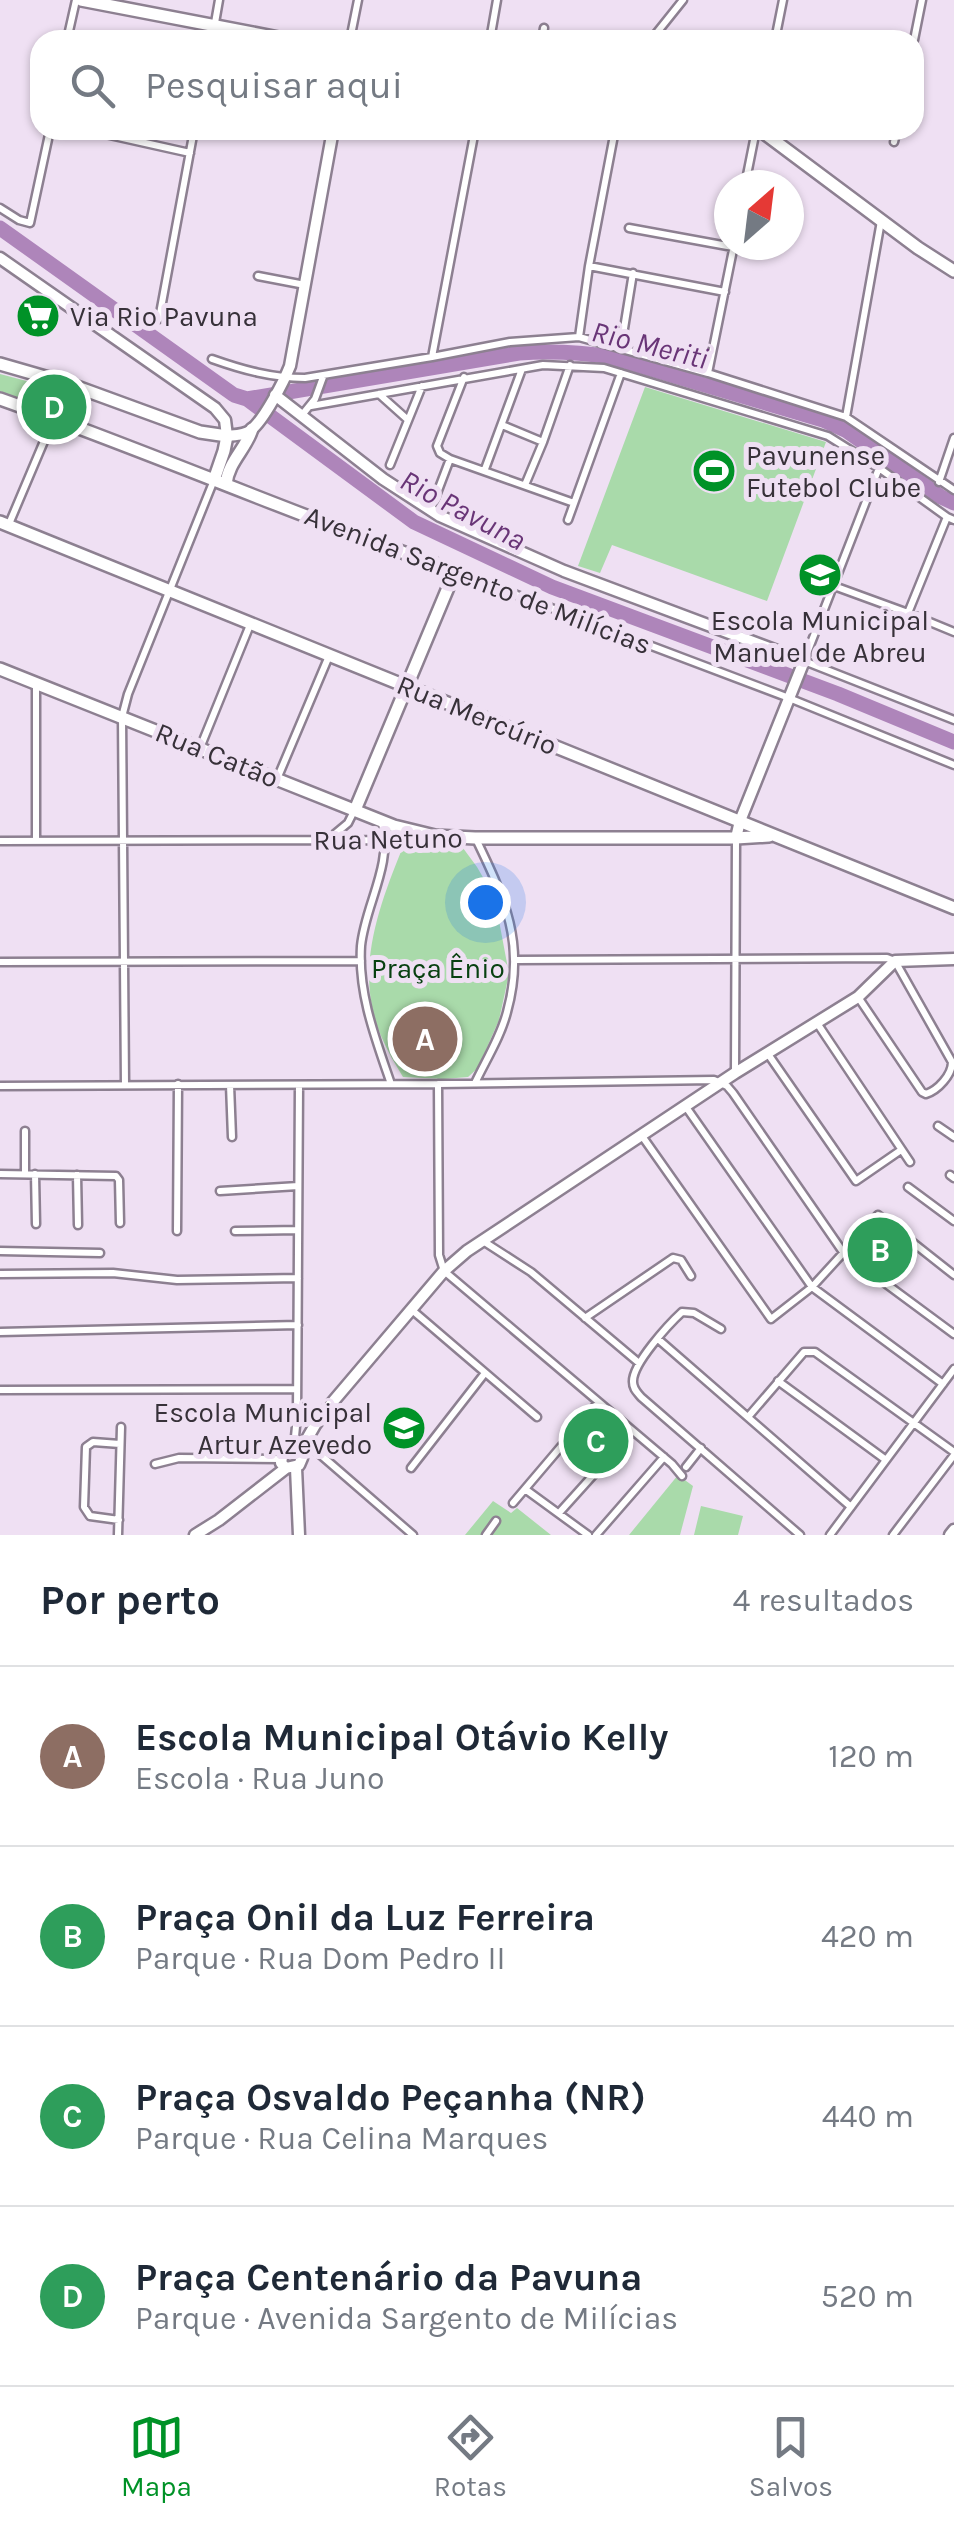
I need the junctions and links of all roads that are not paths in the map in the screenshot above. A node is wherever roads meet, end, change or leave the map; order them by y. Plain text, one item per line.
1 (80, 0) edge
2 (220, 0) edge
3 (358, 0) edge
4 (497, 0) edge
5 (782, 0) edge
6 (922, 0) edge
7 (679, 3) edge
8 (215, 26) junction
9 (70, 30) edge
10 (214, 30) edge
11 (236, 30) edge
12 (352, 30) edge
13 (492, 30) edge
14 (659, 30) edge
15 (777, 30) edge
16 (916, 30) edge
17 (48, 140) edge
18 (132, 140) edge
19 (192, 140) edge
20 (331, 140) edge
21 (473, 140) edge
22 (613, 140) edge
23 (756, 140) edge
24 (772, 140) edge
25 (190, 153) junction
26 (749, 170) edge
27 (0, 208) edge
28 (882, 220) junction
29 (630, 228) dead end
30 (714, 243) edge
31 (0, 258) edge
32 (731, 260) edge
33 (589, 266) junction
34 (954, 270) edge
35 (633, 273) junction
36 (258, 276) dead end
37 (305, 285) junction
38 (725, 292) junction
39 (159, 319) dead end
40 (580, 336) junction
41 (621, 348) junction
42 (432, 358) junction
43 (212, 359) dead end
44 (0, 364) edge
45 (570, 364) junction
46 (523, 368) junction
47 (621, 373) junction
48 (708, 373) junction
49 (464, 377) junction
50 (285, 378) junction
51 (322, 378) junction
52 (423, 385) junction
53 (378, 394) junction
54 (276, 398) junction
55 (0, 399) edge
56 (313, 402) junction
57 (297, 411) junction
58 (846, 417) junction
59 (53, 419) junction
60 (408, 420) junction
61 (502, 425) junction
62 (252, 429) junction
63 (227, 436) junction
64 (954, 438) edge
65 (543, 442) junction
66 (450, 459) junction
67 (390, 465) dead end
68 (879, 468) junction
69 (484, 470) junction
70 (220, 482) junction
71 (939, 482) junction
72 (525, 486) junction
73 (954, 490) edge
74 (574, 504) junction
75 (431, 510) junction
76 (950, 518) edge
77 (568, 520) dead end
78 (4, 524) edge
79 (455, 571) junction
80 (834, 586) junction
81 (168, 592) junction
82 (908, 613) junction
83 (250, 624) junction
84 (954, 632) edge
85 (329, 656) junction
86 (803, 664) junction
87 (0, 669) edge
88 (36, 684) junction
89 (408, 687) junction
90 (790, 696) junction
91 (122, 718) junction
92 (954, 720) edge
93 (200, 748) junction
94 (954, 765) edge
95 (276, 780) junction
96 (355, 810) junction
97 (713, 810) junction
98 (381, 820) junction
99 (740, 821) junction
100 (435, 836) junction
101 (776, 836) junction
102 (475, 838) junction
103 (700, 838) junction
104 (736, 838) junction
105 (122, 839) junction
106 (36, 840) junction
107 (327, 840) junction
108 (386, 840) junction
109 (0, 841) edge
110 (954, 908) edge
111 (954, 959) edge
112 (516, 960) junction
113 (736, 960) junction
114 (896, 960) junction
115 (123, 961) junction
116 (361, 961) junction
117 (0, 962) edge
118 (858, 997) junction
119 (817, 1023) junction
120 (768, 1054) junction
121 (735, 1073) junction
122 (722, 1082) junction
123 (475, 1083) junction
124 (125, 1084) junction
125 (178, 1084) junction
126 (230, 1084) junction
127 (391, 1084) junction
128 (438, 1084) junction
129 (299, 1085) junction
130 (0, 1086) edge
131 (685, 1106) junction
132 (938, 1126) dead end
133 (25, 1131) dead end
134 (642, 1136) junction
135 (232, 1137) dead end
136 (954, 1138) edge
137 (901, 1150) junction
138 (910, 1162) dead end
139 (0, 1174) edge
140 (25, 1174) junction
141 (34, 1174) junction
142 (76, 1175) junction
143 (298, 1186) junction
144 (908, 1187) dead end
145 (220, 1191) dead end
146 (954, 1221) edge
147 (120, 1223) dead end
148 (36, 1224) dead end
149 (78, 1225) dead end
150 (177, 1230) dead end
151 (298, 1230) junction
152 (235, 1231) dead end
153 (482, 1241) junction
154 (0, 1251) edge
155 (844, 1252) junction
156 (100, 1253) dead end
157 (444, 1270) junction
158 (0, 1274) edge
159 (954, 1274) edge
160 (691, 1276) dead end
161 (298, 1278) junction
162 (812, 1287) junction
163 (412, 1310) junction
164 (586, 1318) junction
165 (298, 1325) junction
166 (720, 1329) dead end
167 (0, 1332) edge
168 (954, 1334) edge
169 (658, 1340) junction
170 (639, 1363) junction
171 (954, 1369) edge
172 (485, 1373) junction
173 (778, 1381) junction
174 (943, 1384) junction
175 (296, 1389) junction
176 (0, 1390) edge
177 (598, 1402) junction
178 (538, 1417) dead end
179 (748, 1417) junction
180 (914, 1423) junction
181 (121, 1427) dead end
182 (632, 1432) junction
183 (120, 1444) junction
184 (298, 1445) junction
185 (701, 1448) junction
186 (954, 1454) edge
187 (664, 1458) junction
188 (886, 1460) junction
189 (155, 1464) dead end
190 (287, 1465) junction
191 (686, 1466) dead end
192 (411, 1468) dead end
193 (682, 1476) dead end
194 (525, 1488) junction
195 (514, 1503) dead end
196 (851, 1507) junction
197 (559, 1514) junction
198 (119, 1520) junction
199 (219, 1520) junction
200 (496, 1521) dead end
201 (118, 1535) edge
202 (195, 1535) edge
203 (220, 1535) edge
204 (299, 1535) edge
205 (412, 1535) edge
206 (486, 1535) edge
207 (588, 1535) edge
208 (596, 1535) edge
209 (800, 1535) edge
210 (830, 1535) edge
211 (894, 1535) edge

1 - 8 main road
1 - 9 street
2 - 8 street
3 - 12 street
4 - 13 street
5 - 15 street
6 - 16 street
7 - 14 street
8 - 10 street
8 - 11 main road
17 - 27 street
18 - 25 street
19 - 25 street
20 - 37 street
21 - 42 street
22 - 33 street
23 - 26 street
24 - 28 main road
25 - 39 street
28 - 34 main road
28 - 58 street
29 - 30 street
31 - 63 street
32 - 38 street
33 - 35 street
33 - 40 street
35 - 38 street
35 - 41 street
36 - 37 street
37 - 50 street
38 - 48 street
40 - 41 street
40 - 42 street
41 - 48 street
42 - 51 street
43 - 50 street
44 - 63 main road
45 - 46 street
45 - 47 street
45 - 65 street
46 - 49 street
46 - 61 street
47 - 68 street
47 - 74 street
48 - 58 street
49 - 52 street
49 - 66 street
50 - 51 street
50 - 54 street
51 - 56 street
52 - 53 street
52 - 60 street
53 - 56 street
53 - 60 street
54 - 57 street, Avenida Sargento de Milícias
54 - 62 street
55 - 59 main road, Avenida Sargento de Milícias
56 - 57 street
57 - 75 street, Avenida Sargento de Milícias
58 - 71 street
59 - 70 main road, Avenida Sargento de Milícias
59 - 78 street
60 - 67 street
61 - 65 street
61 - 69 street
62 - 63 street
62 - 70 main road
63 - 70 main road
64 - 71 street
65 - 72 street
66 - 69 street
66 - 75 street
68 - 76 street
68 - 80 street
69 - 72 street
70 - 79 main road, Avenida Sargento de Milícias
70 - 81 street
71 - 73 street
72 - 74 street
74 - 77 street
75 - 86 street, Avenida Sargento de Milícias
76 - 82 street
78 - 81 main road, Rua Mercúrio
79 - 89 main road
79 - 90 street, Avenida Sargento de Milícias
80 - 82 street
80 - 86 street
81 - 83 main road, Rua Mercúrio
81 - 91 street
82 - 84 street
83 - 85 main road, Rua Mercúrio
83 - 93 street
85 - 89 main road, Rua Mercúrio
85 - 95 street
86 - 90 street
86 - 92 street, Avenida Sargento de Milícias
87 - 88 main road, Rua Catão
88 - 91 main road, Rua Catão
88 - 106 street
89 - 96 main road
89 - 97 main road, Rua Mercúrio
90 - 94 street, Avenida Sargento de Milícias
90 - 99 street
91 - 93 main road, Rua Catão
91 - 105 street
93 - 95 main road, Rua Catão
95 - 96 main road, Rua Catão
96 - 98 main road, Rua Catão
96 - 107 street
97 - 99 main road, Rua Mercúrio
97 - 103 main road
98 - 100 main road, Rua Catão
98 - 108 street
99 - 101 main road, Rua Mercúrio
99 - 104 street
100 - 102 main road, Rua Netuno
100 - 108 street, Rua Netuno
101 - 104 main road, Rua Netuno
101 - 110 main road, Rua Mercúrio
102 - 103 main road, Rua Netuno
102 - 112 street
103 - 104 main road, Rua Netuno
104 - 113 street
105 - 106 street, Rua Netuno
105 - 107 street, Rua Netuno
105 - 115 street
106 - 109 street, Rua Netuno
107 - 108 street, Rua Netuno
108 - 116 street
111 - 114 street
112 - 113 street
112 - 123 street
113 - 114 street
113 - 121 street
114 - 118 street
114 - 118 street
115 - 116 street
115 - 117 street
115 - 124 street
116 - 127 street
118 - 119 street
119 - 120 street
119 - 137 street
120 - 121 street
120 - 137 street
121 - 122 street
122 - 123 street
122 - 131 street
122 - 155 street
123 - 128 street
124 - 125 street
124 - 130 street
125 - 126 street
125 - 150 street
126 - 129 street
126 - 135 street
127 - 128 street
127 - 129 street
128 - 157 street
129 - 143 street
131 - 134 street
131 - 162 street
132 - 136 street
133 - 140 street
134 - 153 street
134 - 162 street
137 - 138 street
139 - 140 street
140 - 141 street
141 - 142 street
141 - 148 street
142 - 147 street
142 - 149 street
143 - 145 street
143 - 151 street
144 - 146 street
151 - 152 street
151 - 161 street
153 - 157 street
153 - 164 street
154 - 156 street
155 - 159 street
155 - 162 street
155 - 168 street
157 - 163 street
157 - 177 street
158 - 161 street
160 - 164 street
161 - 165 street
162 - 174 street
163 - 172 street
163 - 184 street
164 - 170 street
165 - 167 street
165 - 175 street
166 - 169 street
169 - 170 street
169 - 179 street
170 - 185 street
171 - 174 street
172 - 178 street
172 - 192 street
173 - 179 street
173 - 180 street
173 - 188 street
174 - 180 street
175 - 176 street
175 - 184 street
177 - 182 street
177 - 194 street
179 - 196 street
180 - 186 street
180 - 188 street
181 - 183 street
182 - 187 street
182 - 197 street
183 - 198 street
183 - 198 street
184 - 190 street
184 - 190 street
184 - 205 street
185 - 191 street
185 - 209 street
186 - 211 street
187 - 193 street
187 - 208 street
188 - 196 street
189 - 190 street
190 - 199 street
190 - 204 street
194 - 195 street
194 - 197 street
196 - 210 street
197 - 207 street
198 - 201 street
199 - 202 street
199 - 203 street
200 - 206 street

